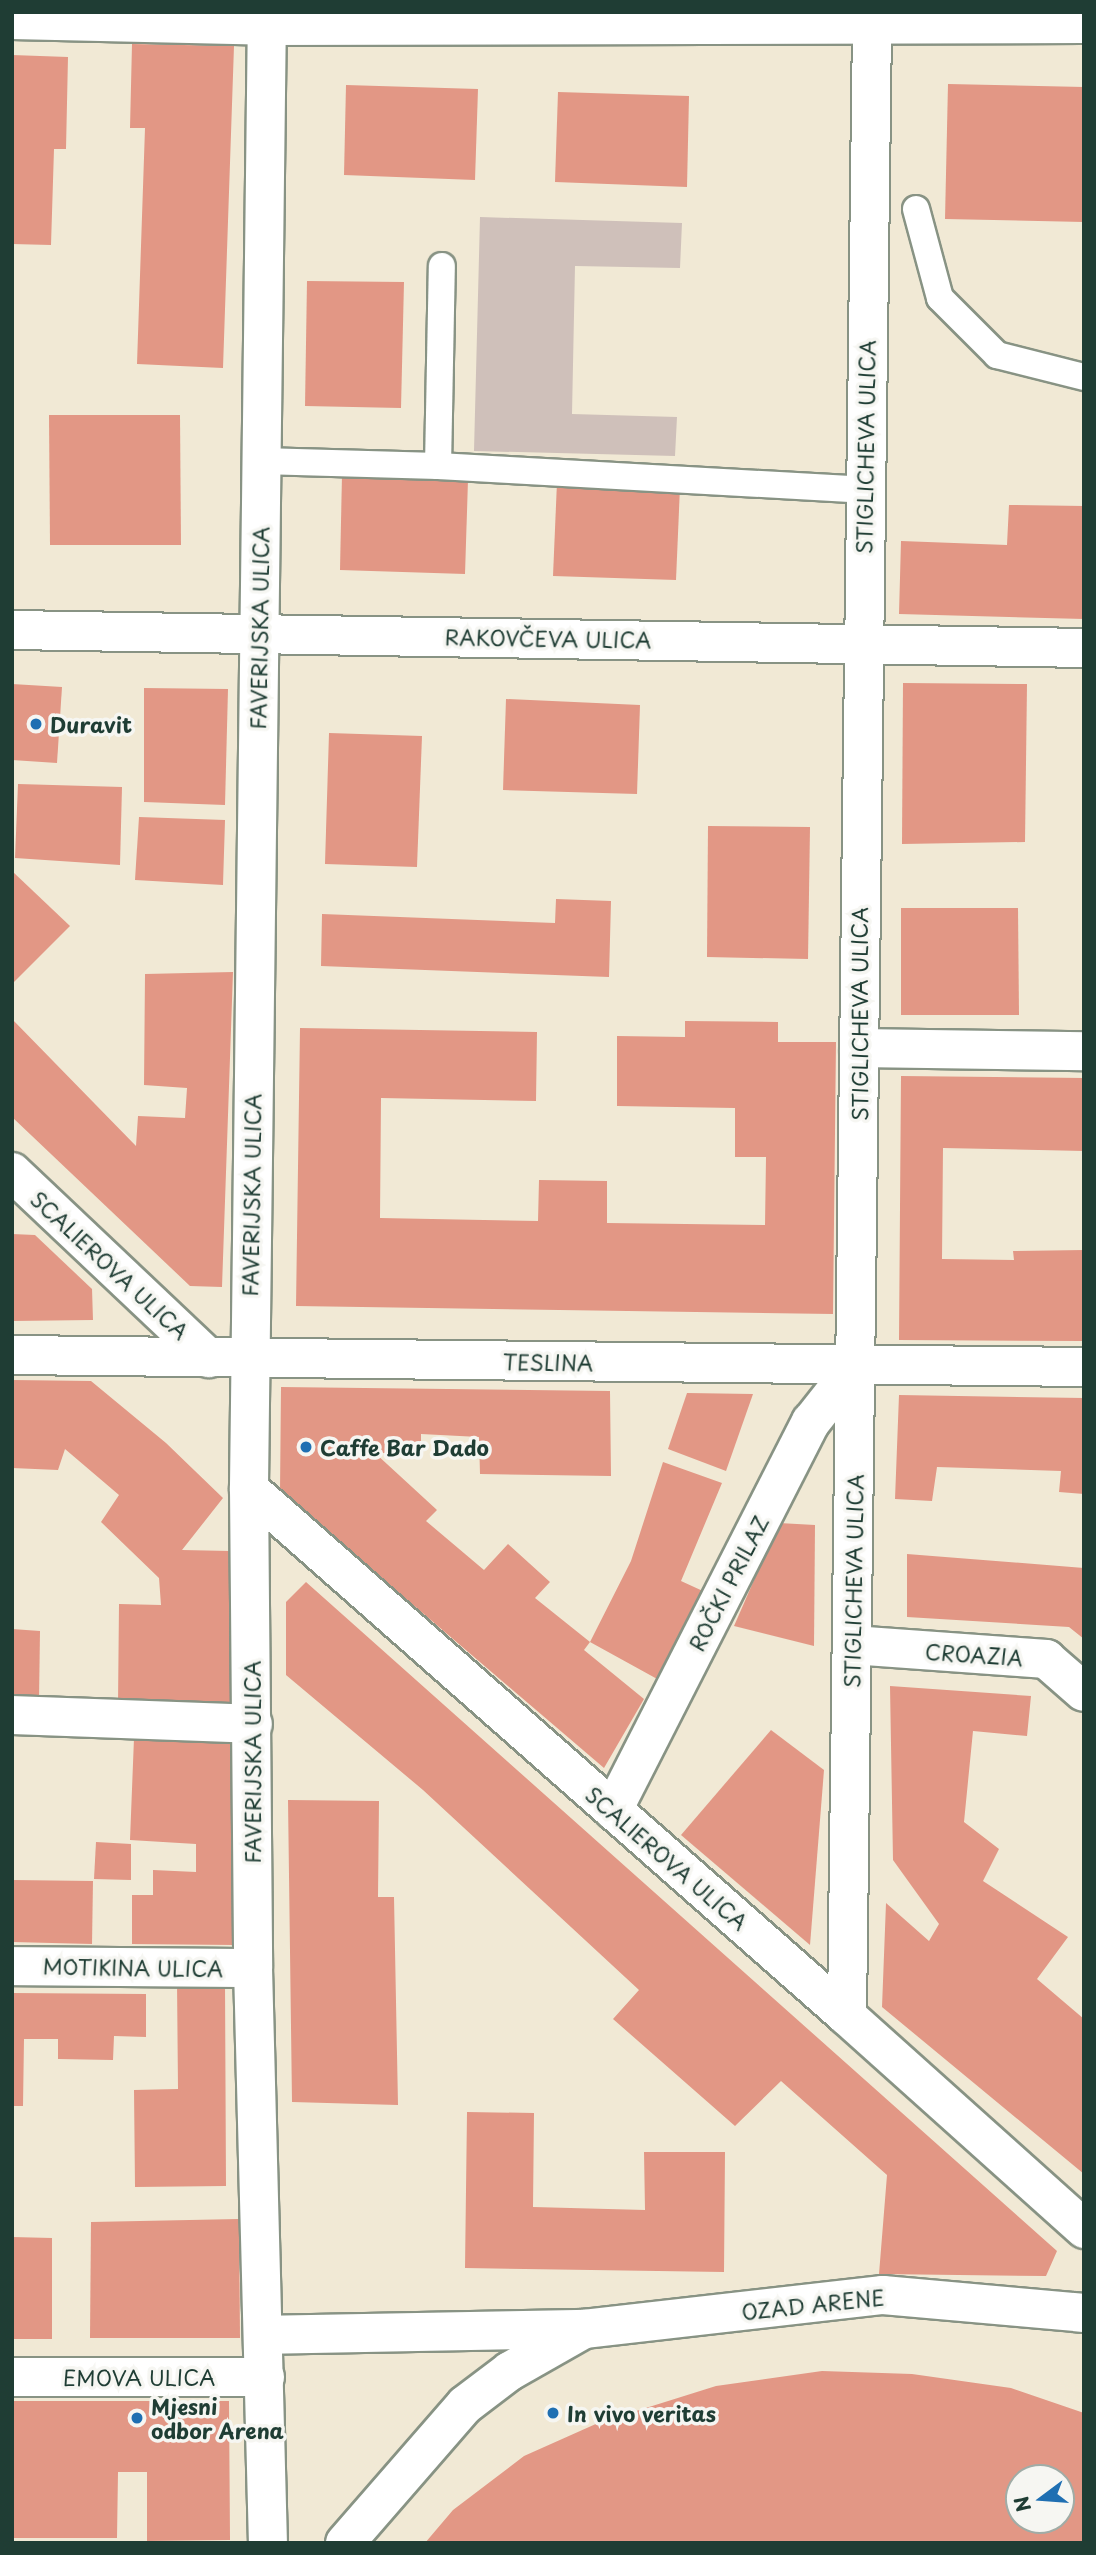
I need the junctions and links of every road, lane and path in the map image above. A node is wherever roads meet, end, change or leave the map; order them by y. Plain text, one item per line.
1 (54, 17) edge
2 (872, 18) edge
3 (267, 19) edge
4 (12, 20) edge
5 (1084, 24) edge
6 (916, 209) dead end
7 (442, 266) dead end
8 (1084, 377) edge
9 (261, 461) junction
10 (438, 466) junction
11 (863, 490) junction
12 (12, 629) edge
13 (258, 633) junction
14 (862, 644) junction
15 (1084, 648) edge
16 (859, 1048) junction
17 (1084, 1051) edge
18 (12, 1172) edge
19 (12, 1355) edge
20 (209, 1358) junction
21 (249, 1358) junction
22 (856, 1365) junction
23 (1084, 1367) edge
24 (249, 1489) junction
25 (852, 1645) junction
26 (1084, 1692) edge
27 (12, 1715) edge
28 (253, 1724) junction
29 (613, 1810) junction
30 (12, 1966) edge
31 (253, 1968) junction
32 (847, 2016) junction
33 (1084, 2229) edge
34 (1084, 2313) edge
35 (584, 2329) junction
36 (264, 2335) junction
37 (12, 2377) edge
38 (265, 2377) junction
39 (268, 2543) edge
40 (345, 2543) edge

1 - 3 street
1 - 4 street
2 - 3 street
2 - 5 street
2 - 11 street, STIGLICHEVA ULICA
3 - 9 street, FAVERIJSKA ULICA
6 - 8 lane
7 - 10 lane
9 - 10 lane
9 - 13 street, FAVERIJSKA ULICA
10 - 11 lane
11 - 14 street, STIGLICHEVA ULICA
12 - 13 street, RAKOVČEVA ULICA
13 - 14 street, RAKOVČEVA ULICA
13 - 21 street, FAVERIJSKA ULICA
14 - 15 street, RAKOVČEVA ULICA
14 - 16 street, STIGLICHEVA ULICA
16 - 17 street
16 - 22 street, STIGLICHEVA ULICA
18 - 20 street, SCALIEROVA ULICA
19 - 20 street, TESLINA
20 - 21 street, TESLINA
21 - 22 street, TESLINA
21 - 24 street, FAVERIJSKA ULICA
22 - 23 street, TESLINA
22 - 25 street, STIGLICHEVA ULICA
22 - 29 street, ROČKI PRILAZ
24 - 28 street, FAVERIJSKA ULICA
24 - 29 street, SCALIEROVA ULICA
25 - 26 street, CROAZIA
25 - 32 street, STIGLICHEVA ULICA
27 - 28 street
28 - 31 street, FAVERIJSKA ULICA
29 - 32 street, SCALIEROVA ULICA
30 - 31 street, MOTIKINA ULICA
31 - 36 street, FAVERIJSKA ULICA
32 - 33 street, SCALIEROVA ULICA
34 - 35 street, OZAD ARENE
35 - 36 street, OZAD ARENE
35 - 40 street, OZAD ARENE
36 - 38 street, FAVERIJSKA ULICA
37 - 38 street, EMOVA ULICA
38 - 39 street

